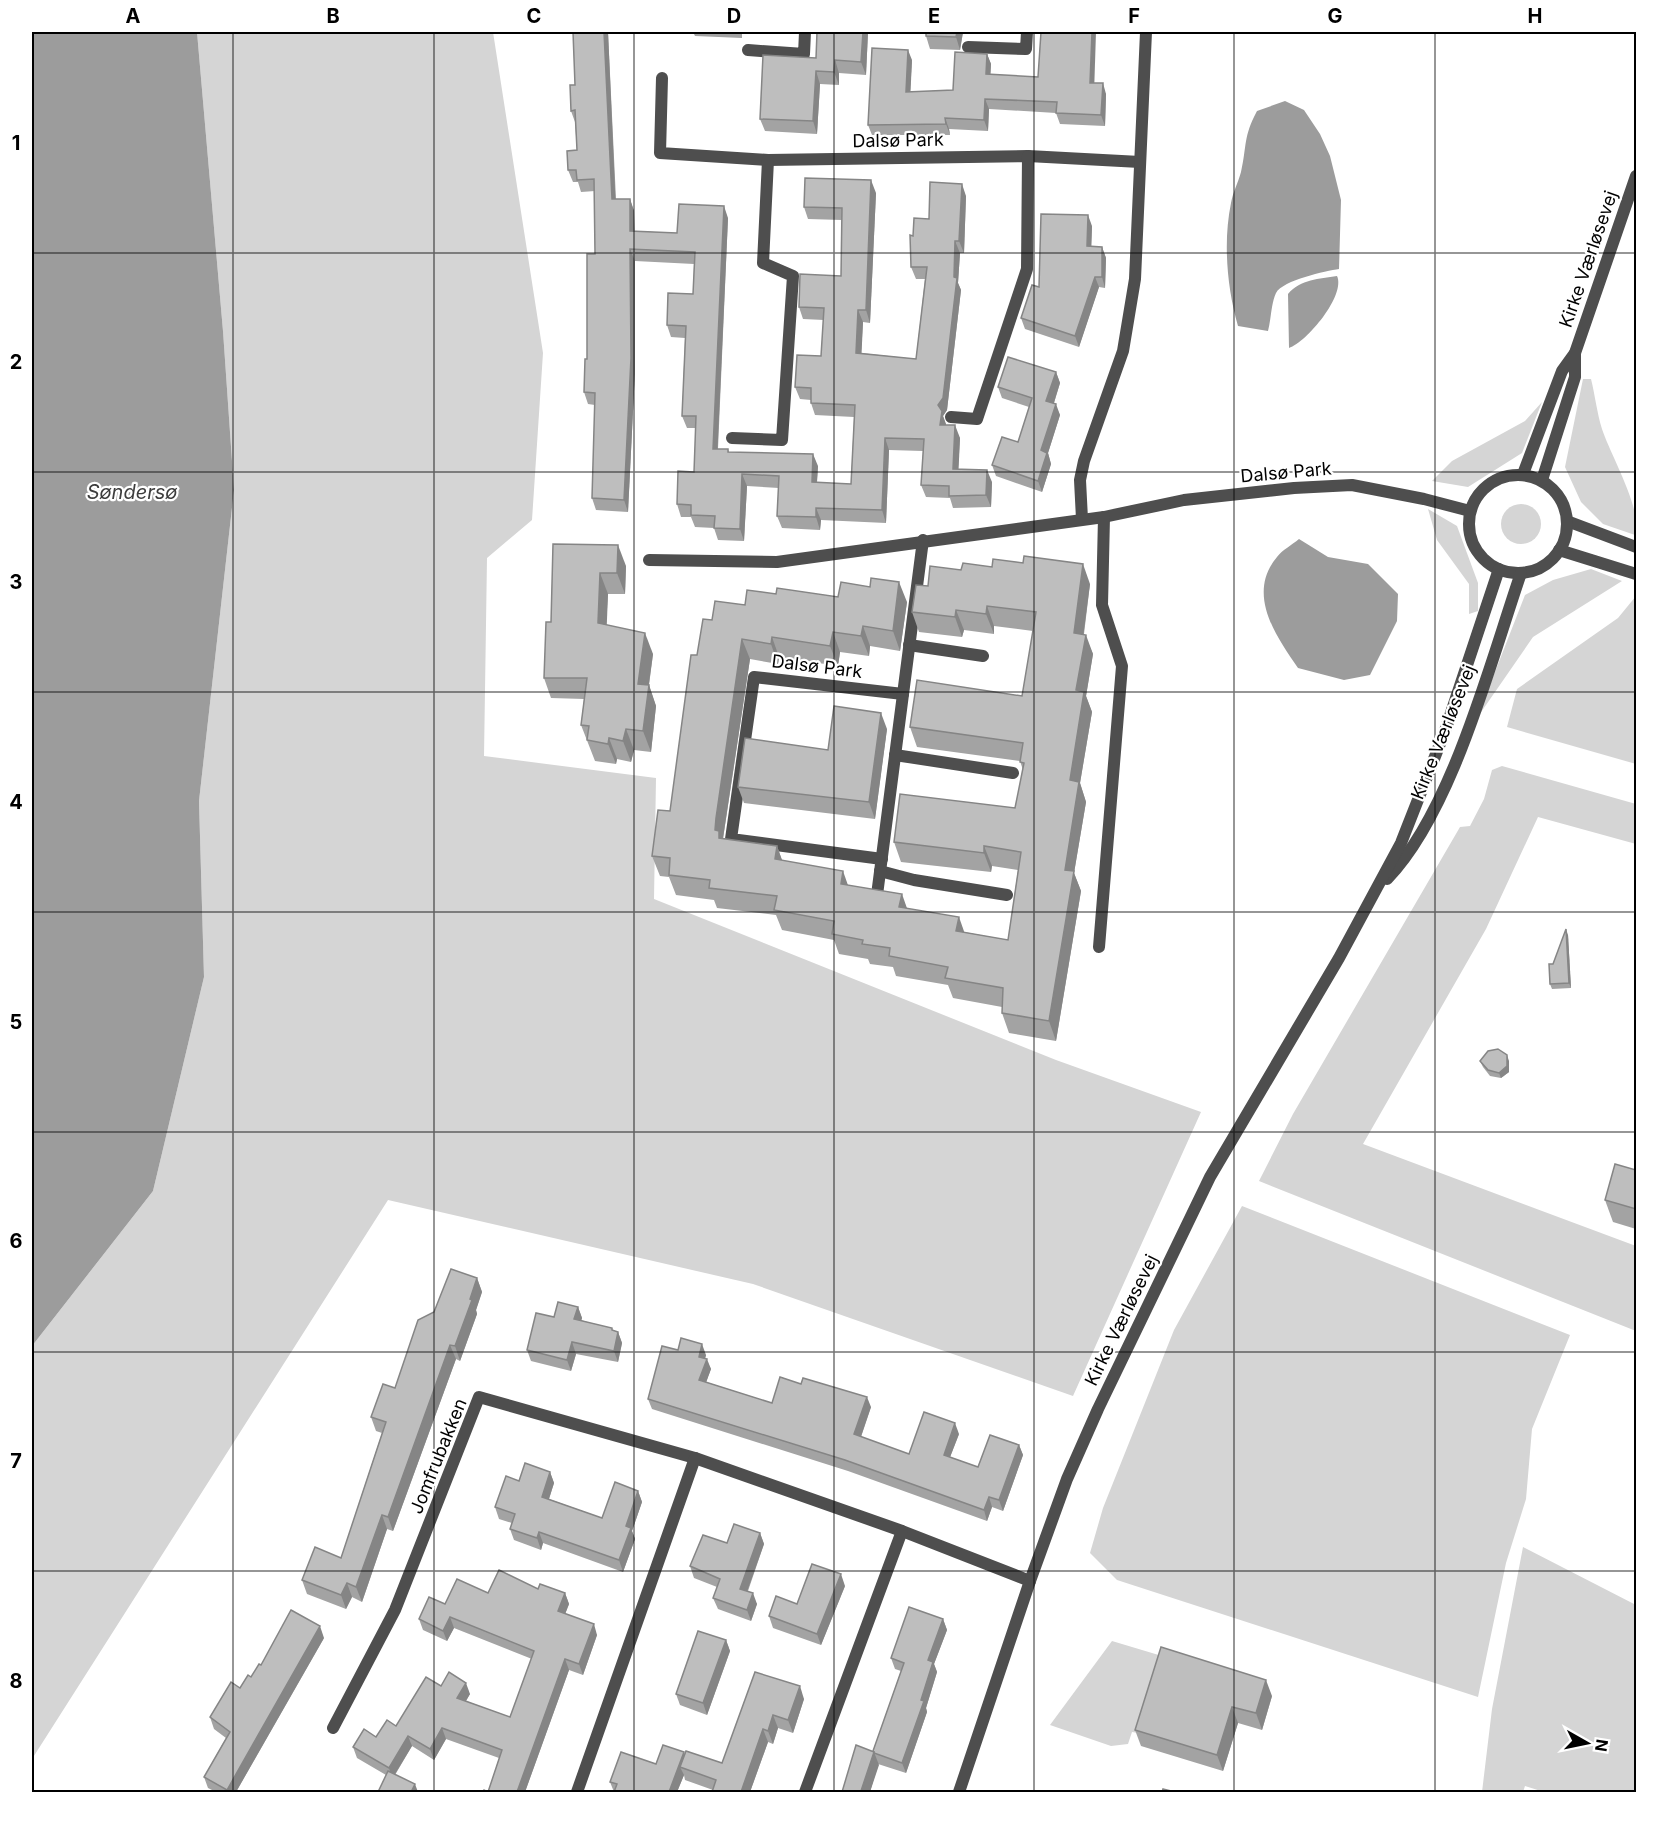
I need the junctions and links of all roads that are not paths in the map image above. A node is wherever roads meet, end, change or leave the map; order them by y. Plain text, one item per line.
1 (805, 32) edge
2 (1027, 32) edge
3 (1146, 32) edge
4 (968, 47) dead end
5 (748, 50) dead end
6 (662, 78) dead end
7 (1028, 156) junction
8 (768, 160) junction
9 (1140, 162) junction
10 (1636, 177) edge
11 (1575, 353) junction
12 (951, 417) dead end
13 (732, 438) dead end
14 (1523, 474) junction
15 (1542, 480) junction
16 (1470, 511) junction
17 (1104, 517) junction
18 (1082, 519) junction
19 (1567, 522) junction
20 (923, 540) junction
21 (1636, 547) edge
22 (1560, 550) junction
23 (649, 560) dead end
24 (1499, 569) junction
25 (1521, 573) junction
26 (1636, 574) edge
27 (909, 645) junction
28 (983, 656) dead end
29 (903, 694) junction
30 (895, 755) junction
31 (1013, 773) dead end
32 (881, 865) junction
33 (1376, 891) junction
34 (877, 895) edge
35 (1007, 895) dead end
36 (1099, 947) dead end
37 (695, 1458) junction
38 (902, 1530) junction
39 (1030, 1581) junction
40 (333, 1728) dead end
41 (577, 1792) edge
42 (804, 1792) edge
43 (959, 1792) edge

1 - 5 street
2 - 4 street
3 - 9 street
6 - 8 street, Dalsø Park
7 - 8 street, Dalsø Park
7 - 9 street, Dalsø Park
7 - 12 street
8 - 13 street
9 - 18 street
10 - 11 street, Kirke Værløsevej
11 - 14 street, Kirke Værløsevej
11 - 15 street, Kirke Værløsevej
14 - 15 street
14 - 16 street
15 - 19 street
16 - 17 street, Dalsø Park
16 - 24 street
17 - 18 street, Dalsø Park
17 - 36 street
18 - 20 street, Dalsø Park
19 - 21 street
19 - 22 street
20 - 23 street, Dalsø Park
20 - 27 street
22 - 25 street
22 - 26 street
24 - 25 street
24 - 33 street, Kirke Værløsevej
25 - 33 street, Kirke Værløsevej
27 - 28 street
27 - 29 street
29 - 30 street
29 - 32 street, Dalsø Park
30 - 31 street
30 - 32 street
32 - 34 street
32 - 35 street, Dalsø Park
33 - 39 street, Kirke Værløsevej
37 - 38 street, Jomfrubakken
37 - 40 street, Jomfrubakken
37 - 41 street
38 - 39 street, Jomfrubakken
38 - 42 street
39 - 43 street, Kirke Værløsevej

